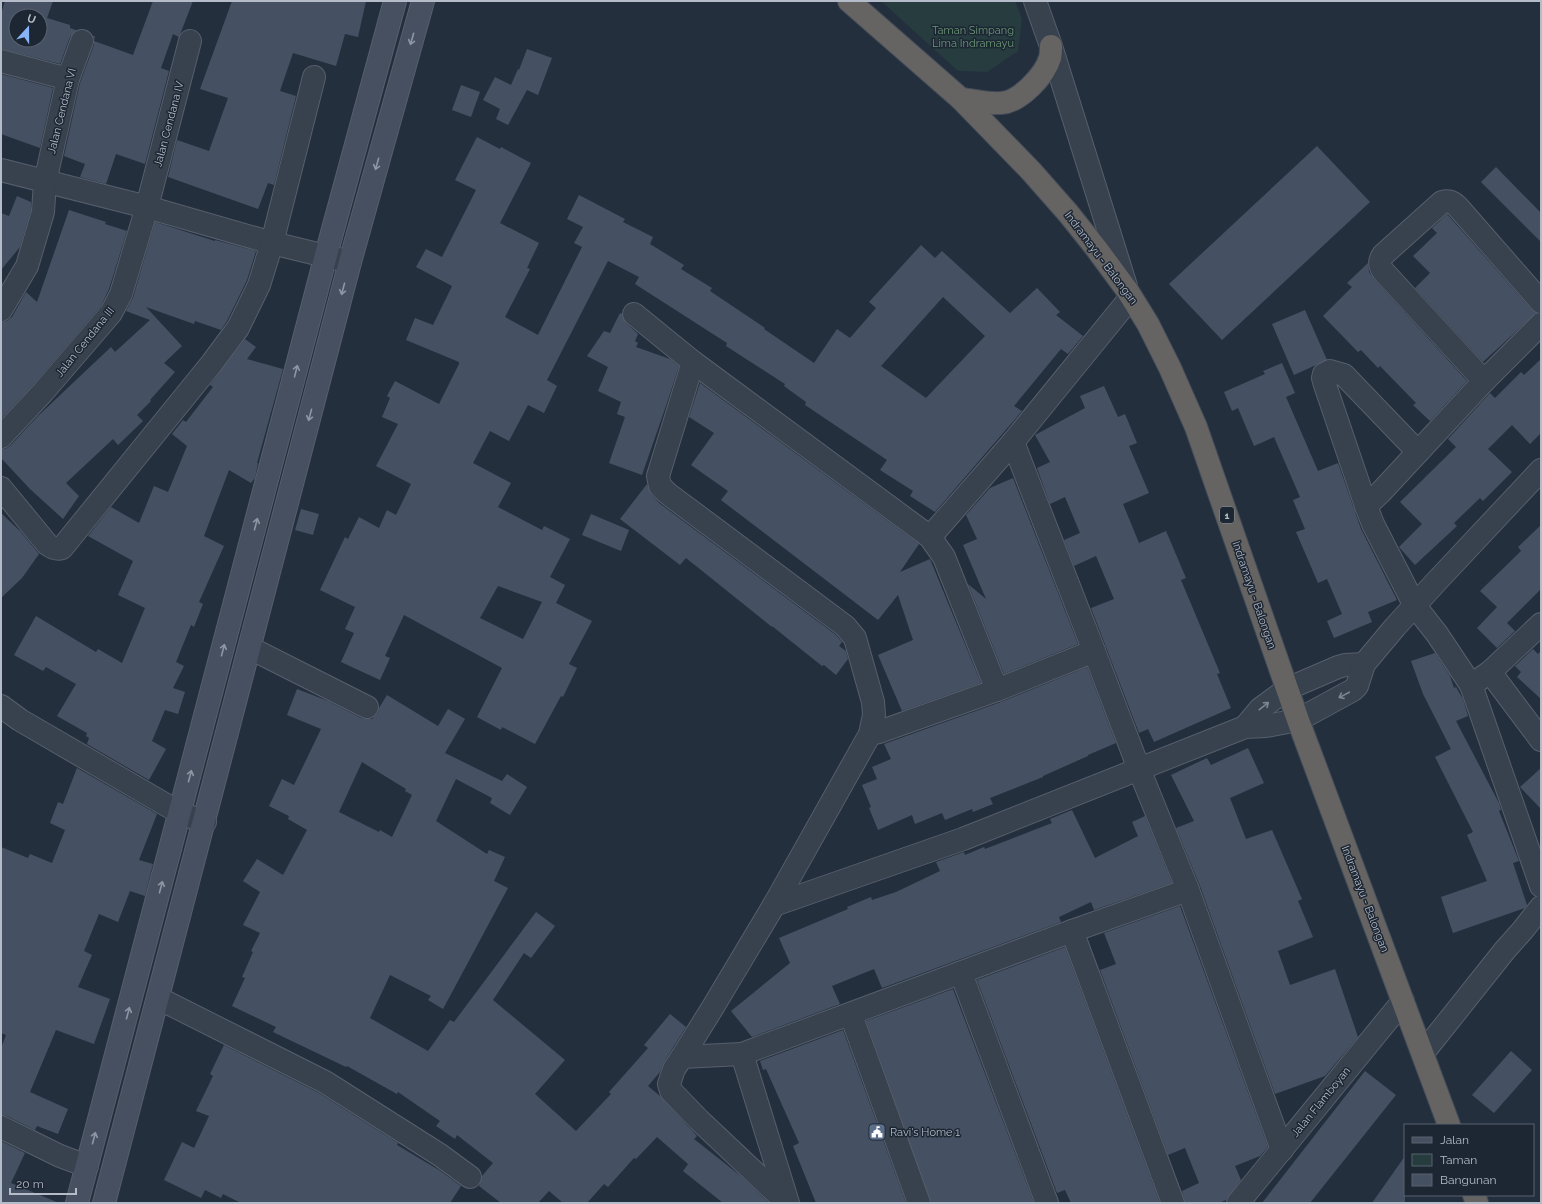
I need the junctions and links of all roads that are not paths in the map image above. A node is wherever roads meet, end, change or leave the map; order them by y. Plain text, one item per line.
1 (395, 1) edge
2 (423, 1) edge
3 (849, 1) edge
4 (1035, 1) edge
5 (82, 41) dead end
6 (190, 41) dead end
7 (1051, 46) junction
8 (1, 61) edge
9 (314, 77) dead end
10 (68, 79) junction
11 (960, 98) junction
12 (1, 170) edge
13 (45, 182) junction
14 (147, 207) junction
15 (279, 244) junction
16 (317, 253) junction
17 (350, 262) junction
18 (1129, 293) junction
19 (1541, 302) edge
20 (1, 310) edge
21 (634, 314) dead end
22 (1541, 324) edge
23 (693, 362) junction
24 (1484, 381) junction
25 (1, 437) edge
26 (1013, 442) junction
27 (1418, 452) junction
28 (1541, 470) edge
29 (1, 488) edge
30 (1366, 506) junction
31 (930, 537) junction
32 (1415, 606) junction
33 (1541, 624) edge
34 (250, 648) junction
35 (1094, 651) junction
36 (1364, 664) junction
37 (1490, 672) junction
38 (1471, 685) junction
39 (1287, 689) junction
40 (997, 690) junction
41 (1, 706) edge
42 (367, 707) dead end
43 (1298, 720) junction
44 (1245, 727) junction
45 (870, 734) junction
46 (1541, 740) edge
47 (1139, 769) junction
48 (180, 813) junction
49 (204, 822) junction
50 (1541, 886) edge
51 (1188, 890) junction
52 (774, 905) junction
53 (1541, 908) edge
54 (1072, 932) junction
55 (961, 973) junction
56 (158, 998) junction
57 (1404, 1001) junction
58 (851, 1015) junction
59 (1423, 1052) junction
60 (742, 1054) junction
61 (682, 1057) junction
62 (1449, 1124) edge
63 (1, 1127) edge
64 (1282, 1150) junction
65 (87, 1166) junction
66 (470, 1177) dead end
67 (79, 1198) edge
68 (106, 1202) edge
69 (787, 1203) edge
70 (919, 1203) edge
71 (1048, 1203) edge
72 (1173, 1203) edge
73 (1238, 1203) edge

1 - 16 main road
2 -> 17 main road
3 - 11 highway, Indramayu - Balongan / 1
4 - 7 street
5 - 10 street, Jalan Cendana VI
6 - 14 street, Jalan Cendana IV
7 - 11 highway
7 - 18 street
8 - 10 street
9 - 15 street
10 - 13 street, Jalan Cendana VI
11 - 18 highway, Indramayu - Balongan / 1
12 - 13 street
13 - 14 street
13 - 20 street, Jalan Cendana VI
14 - 15 street
14 - 25 street, Jalan Cendana III
15 - 16 street
15 - 29 street
16 - 17 street
48 -> 16 main road
17 -> 34 main road
18 - 26 street
18 - 39 highway, Indramayu - Balongan / 1
19 - 24 street
21 - 23 street
22 - 24 street
23 - 31 street
23 - 45 street
24 - 27 street
26 - 31 street
26 - 35 street
27 - 30 street
27 - 30 street
28 - 32 street
30 - 32 street
31 - 40 street
32 - 36 street
32 - 38 street
33 - 37 street
34 - 42 street
34 - 49 main road
35 - 40 street
35 - 47 street
36 - 39 street
36 -> 43 street
37 - 38 street
37 - 46 street
38 - 50 street
39 - 43 highway, Indramayu - Balongan / 1
44 -> 39 street
40 - 45 street
41 - 48 street
43 - 44 street
43 - 57 highway, Indramayu - Balongan / 1
44 - 47 street
45 - 52 street
47 - 51 street
47 - 52 street
48 - 49 street
65 -> 48 main road
49 - 56 main road
51 - 54 street
51 - 64 street
52 - 61 street
53 - 59 street
54 - 55 street
54 - 72 street
55 - 58 street
55 - 71 street
56 - 66 street
56 - 68 main road
57 - 59 highway, Indramayu - Balongan / 1
57 - 64 street, Jalan Flamboyan
58 - 60 street
58 - 70 street
59 - 62 highway, Indramayu - Balongan / 1
60 - 61 street
60 - 69 street
61 - 69 street
63 - 65 street
64 - 73 street, Jalan Flamboyan
65 - 67 main road
67 - 68 street

